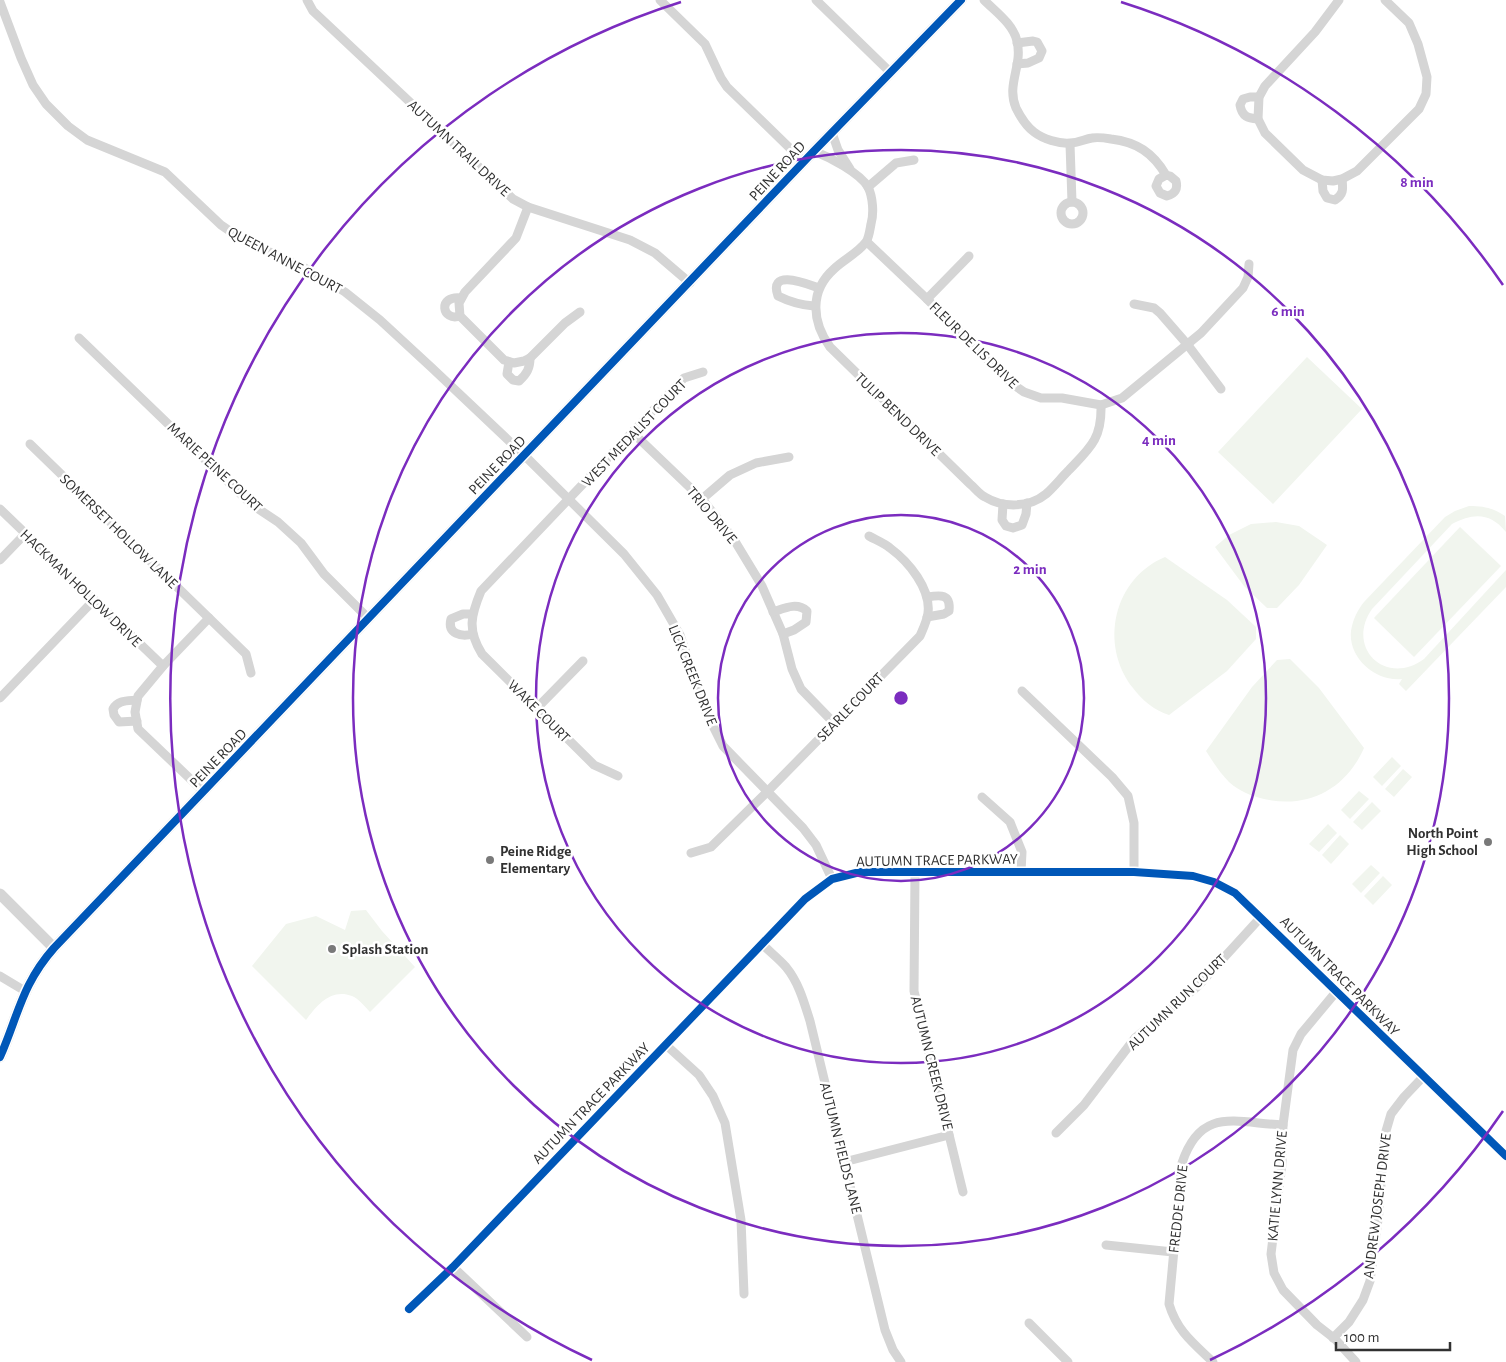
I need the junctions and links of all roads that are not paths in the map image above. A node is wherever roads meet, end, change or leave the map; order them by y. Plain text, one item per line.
1 (307, 0) edge
2 (660, 0) edge
3 (816, 0) edge
4 (961, 0) edge
5 (984, 0) edge
6 (1339, 0) edge
7 (1385, 0) edge
8 (0, 2) edge
9 (1017, 42) junction
10 (1017, 64) junction
11 (891, 73) junction
12 (1259, 97) junction
13 (1258, 119) junction
14 (832, 133) junction
15 (1070, 144) junction
16 (814, 151) junction
17 (914, 160) dead end
18 (804, 162) junction
19 (854, 173) junction
20 (1166, 175) dead end
21 (1342, 179) junction
22 (1322, 180) junction
23 (868, 187) junction
24 (1072, 202) dead end
25 (528, 207) junction
26 (867, 242) junction
27 (970, 256) dead end
28 (1249, 264) dead end
29 (690, 283) junction
30 (820, 288) junction
31 (461, 298) junction
32 (927, 299) junction
33 (1134, 304) dead end
34 (814, 306) junction
35 (580, 312) dead end
36 (460, 316) junction
37 (79, 338) dead end
38 (1187, 344) junction
39 (530, 358) junction
40 (509, 362) junction
41 (703, 372) dead end
42 (1221, 389) dead end
43 (1101, 405) junction
44 (632, 432) junction
45 (30, 444) dead end
46 (525, 456) junction
47 (789, 457) dead end
48 (702, 499) junction
49 (569, 500) junction
50 (1027, 503) junction
51 (1003, 504) junction
52 (0, 510) edge
53 (25, 534) junction
54 (869, 536) dead end
55 (0, 560) edge
56 (927, 597) junction
57 (94, 600) junction
58 (773, 612) junction
59 (472, 614) junction
60 (927, 617) junction
61 (209, 618) junction
62 (369, 619) junction
63 (473, 634) junction
64 (783, 634) junction
65 (583, 661) dead end
66 (163, 666) junction
67 (251, 673) dead end
68 (1022, 690) dead end
69 (0, 698) edge
70 (137, 700) junction
71 (537, 708) junction
72 (137, 721) junction
73 (834, 723) junction
74 (618, 776) dead end
75 (204, 792) junction
76 (767, 792) junction
77 (982, 796) dead end
78 (691, 853) dead end
79 (1021, 872) junction
80 (1134, 872) junction
81 (914, 873) junction
82 (832, 879) junction
83 (0, 894) edge
84 (1261, 917) junction
85 (763, 945) junction
86 (54, 948) junction
87 (0, 976) edge
88 (25, 991) junction
89 (1336, 992) junction
90 (666, 1045) junction
91 (0, 1057) edge
92 (1423, 1076) junction
93 (1283, 1125) junction
94 (1056, 1133) dead end
95 (949, 1136) junction
96 (1506, 1156) edge
97 (844, 1162) junction
98 (963, 1192) dead end
99 (1106, 1245) dead end
100 (1173, 1252) junction
101 (453, 1266) junction
102 (744, 1294) dead end
103 (409, 1309) dead end
104 (1029, 1323) dead end
105 (526, 1337) dead end
106 (1333, 1338) junction
107 (901, 1362) edge
108 (1068, 1362) edge
109 (1213, 1362) edge
110 (1356, 1362) edge

1 - 25 street, AUTUMN TRAIL DRIVE
2 - 18 street
3 - 11 street
4 - 11 street, PEINE ROAD
5 - 9 street
6 - 12 street
7 - 21 street
8 - 46 street, QUEEN ANNE COURT
9 - 10 street
9 - 10 street
10 - 15 street
11 - 14 street, PEINE ROAD
12 - 13 street
12 - 13 street
13 - 22 street
14 - 16 street, PEINE ROAD
14 - 19 street
15 - 20 street
15 - 24 street
16 - 18 street, PEINE ROAD
16 - 19 street
17 - 23 street
18 - 29 street, PEINE ROAD
19 - 23 street
21 - 22 street
21 - 22 street
23 - 26 street
25 - 29 street, AUTUMN TRAIL DRIVE
25 - 31 street
26 - 30 street
26 - 32 street, FLEUR DE LIS DRIVE
27 - 32 street
28 - 38 street
29 - 46 street, PEINE ROAD
30 - 34 street
30 - 34 street
31 - 36 street
31 - 36 street
32 - 43 street, FLEUR DE LIS DRIVE
33 - 38 street
34 - 51 street, TULIP BEND DRIVE
35 - 39 street
36 - 40 street
37 - 62 street, MARIE PEINE COURT
38 - 42 street
38 - 43 street
39 - 40 street
39 - 40 street
41 - 44 street, WEST MEDALIST COURT
43 - 50 street, TULIP BEND DRIVE
44 - 48 street, TRIO DRIVE
44 - 49 street, WEST MEDALIST COURT
45 - 61 street, SOMERSET HOLLOW LANE
46 - 49 street, LICK CREEK DRIVE
46 - 62 street, PEINE ROAD
47 - 48 street
48 - 58 street, TRIO DRIVE
49 - 59 street, WAKE COURT
49 - 76 street, LICK CREEK DRIVE
50 - 51 street, TULIP BEND DRIVE
50 - 51 street
52 - 53 street, HACKMAN HOLLOW DRIVE
53 - 55 street
53 - 57 street, HACKMAN HOLLOW DRIVE
54 - 56 street, SEARLE COURT
56 - 60 street, SEARLE COURT
56 - 60 street
57 - 66 street, HACKMAN HOLLOW DRIVE
57 - 69 street
58 - 64 street, TRIO DRIVE
58 - 64 street
59 - 63 street, WAKE COURT
59 - 63 street
60 - 73 street, SEARLE COURT
61 - 66 street
61 - 67 street, SOMERSET HOLLOW LANE
62 - 75 street, PEINE ROAD
63 - 71 street, WAKE COURT
64 - 73 street, TRIO DRIVE
65 - 71 street
66 - 70 street
68 - 80 street
70 - 72 street
70 - 72 street
71 - 74 street, WAKE COURT
72 - 75 street
73 - 76 street, SEARLE COURT
75 - 86 street, PEINE ROAD
76 - 78 street, SEARLE COURT
76 - 82 street, LICK CREEK DRIVE
77 - 79 street
79 - 80 street, AUTUMN TRACE PARKWAY
79 - 81 street, AUTUMN TRACE PARKWAY
80 - 84 street, AUTUMN TRACE PARKWAY
81 - 82 street, AUTUMN TRACE PARKWAY
81 - 95 street, AUTUMN CREEK DRIVE
82 - 85 street, AUTUMN TRACE PARKWAY
83 - 86 street
84 - 89 street, AUTUMN TRACE PARKWAY
84 - 94 street, AUTUMN RUN COURT
85 - 90 street, AUTUMN TRACE PARKWAY
85 - 97 street, AUTUMN FIELDS LANE
86 - 88 street, PEINE ROAD
87 - 88 street
88 - 91 street, PEINE ROAD
89 - 92 street, AUTUMN TRACE PARKWAY
89 - 93 street, KATIE LYNN DRIVE
90 - 101 street, AUTUMN TRACE PARKWAY
90 - 102 street
92 - 96 street, AUTUMN TRACE PARKWAY
92 - 106 street, ANDREW JOSEPH DRIVE
93 - 100 street, FREDDE DRIVE
93 - 106 street, KATIE LYNN DRIVE
95 - 97 street
95 - 98 street, AUTUMN CREEK DRIVE
97 - 107 street, AUTUMN FIELDS LANE
99 - 100 street
100 - 109 street, FREDDE DRIVE
101 - 103 street, AUTUMN TRACE PARKWAY
101 - 105 street
104 - 108 street
106 - 110 street, KATIE LYNN DRIVE

